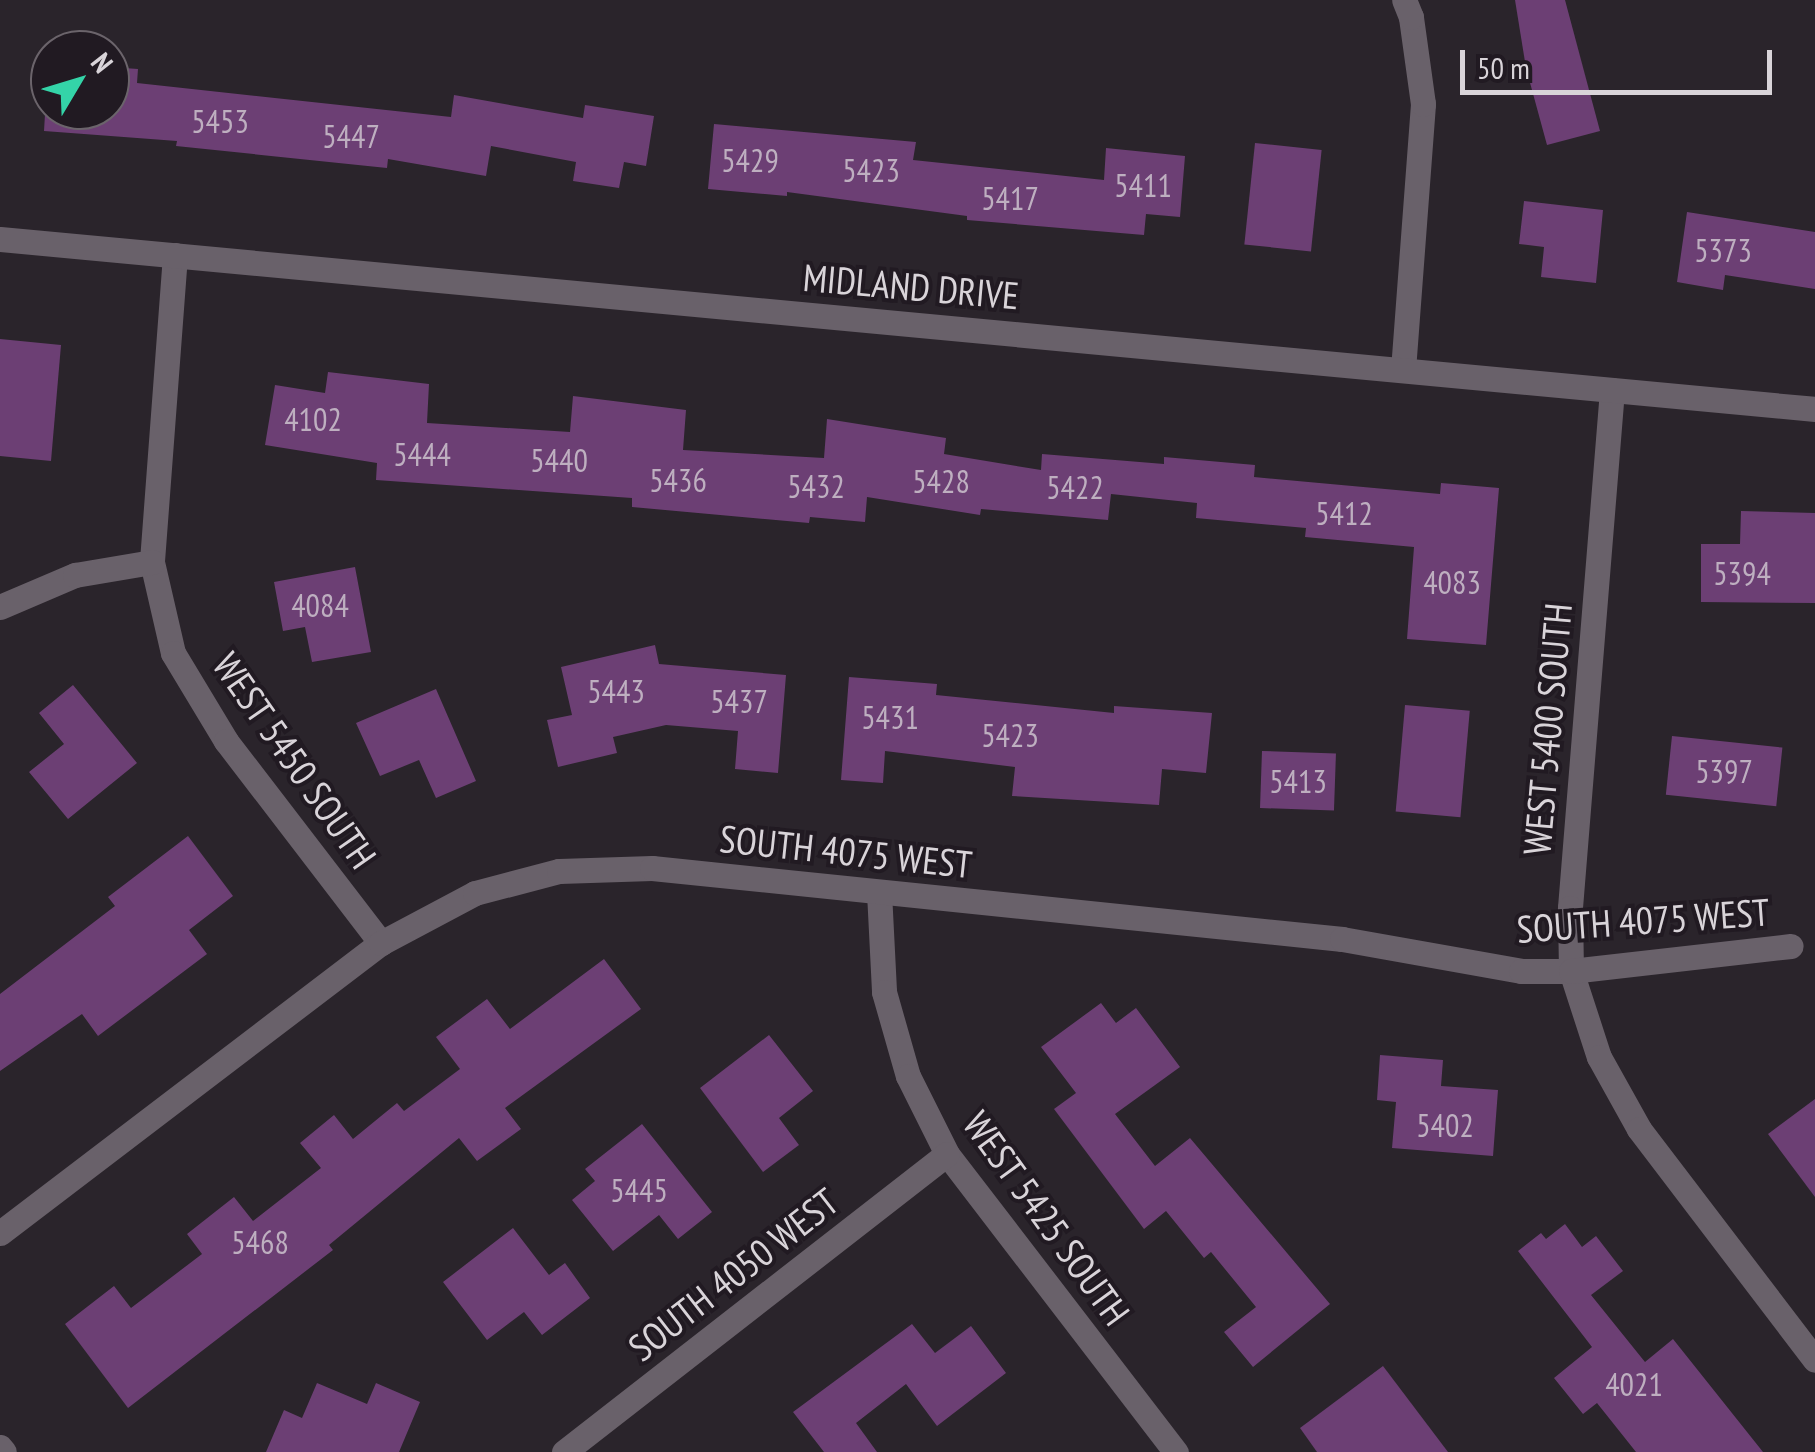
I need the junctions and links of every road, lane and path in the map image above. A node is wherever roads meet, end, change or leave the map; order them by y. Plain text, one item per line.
1 (1404, 0) edge
2 (0, 239) edge
3 (175, 255) junction
4 (1403, 370) junction
5 (1612, 390) junction
6 (1815, 408) edge
7 (152, 562) junction
8 (0, 607) edge
9 (879, 892) junction
10 (381, 943) junction
11 (1791, 946) dead end
12 (1571, 971) junction
13 (947, 1154) junction
14 (0, 1234) edge
15 (1815, 1360) edge
16 (564, 1452) edge
17 (1176, 1452) edge

1 - 4 street
2 - 3 street, MIDLAND DRIVE
3 - 4 street, MIDLAND DRIVE
3 - 7 street, WEST 5450 SOUTH
4 - 5 street, MIDLAND DRIVE
5 - 6 street, MIDLAND DRIVE
5 - 12 street, WEST 5400 SOUTH
7 - 8 street
7 - 10 street, WEST 5450 SOUTH
9 - 10 street, SOUTH 4075 WEST
9 - 12 street, SOUTH 4075 WEST
9 - 13 street, WEST 5425 SOUTH
10 - 14 street, SOUTH 4075 WEST
11 - 12 street, SOUTH 4075 WEST
12 - 15 street, WEST 5400 SOUTH
13 - 16 street, SOUTH 4050 WEST
13 - 17 street, WEST 5425 SOUTH

